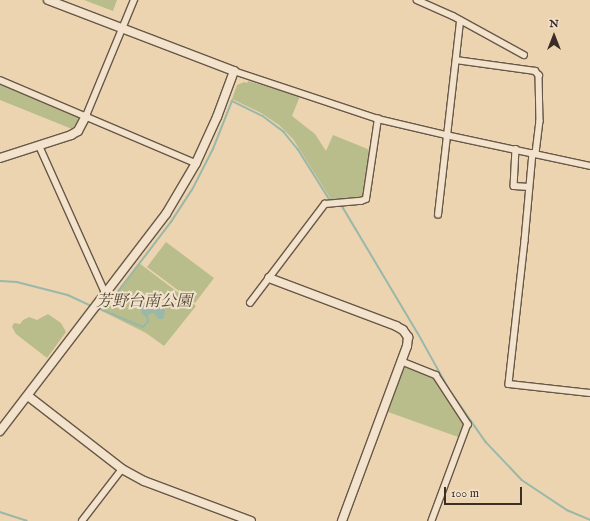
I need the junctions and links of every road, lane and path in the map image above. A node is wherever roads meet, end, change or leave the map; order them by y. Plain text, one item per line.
1 (48, 0) edge
2 (134, 0) edge
3 (416, 0) edge
4 (460, 21) junction
5 (122, 29) junction
6 (524, 55) dead end
7 (456, 60) junction
8 (234, 71) junction
9 (0, 80) edge
10 (86, 116) junction
11 (378, 119) junction
12 (446, 135) junction
13 (40, 145) junction
14 (516, 149) junction
15 (534, 153) junction
16 (0, 158) edge
17 (196, 163) junction
18 (590, 166) edge
19 (529, 187) junction
20 (438, 215) dead end
21 (269, 278) junction
22 (106, 294) junction
23 (250, 303) dead end
24 (401, 362) junction
25 (590, 393) edge
26 (28, 396) junction
27 (0, 431) edge
28 (122, 469) junction
29 (82, 521) edge
30 (251, 521) edge
31 (342, 521) edge
32 (432, 521) edge

1 - 5 street
2 - 5 street
3 - 4 street
4 - 6 street
4 - 7 street
5 - 8 street
5 - 10 street
7 - 12 street
7 - 15 street
8 - 11 street
8 - 17 street
9 - 10 street
10 - 13 street
10 - 17 street
11 - 12 street
11 - 21 street
12 - 14 street
12 - 20 street
13 - 16 street
13 - 22 street
14 - 15 street
14 - 19 street
15 - 18 street
15 - 19 street
17 - 22 street
19 - 25 street
21 - 23 street
21 - 24 street
22 - 26 street
24 - 31 street
24 - 32 street
26 - 27 street
26 - 28 street
28 - 29 street
28 - 30 street

